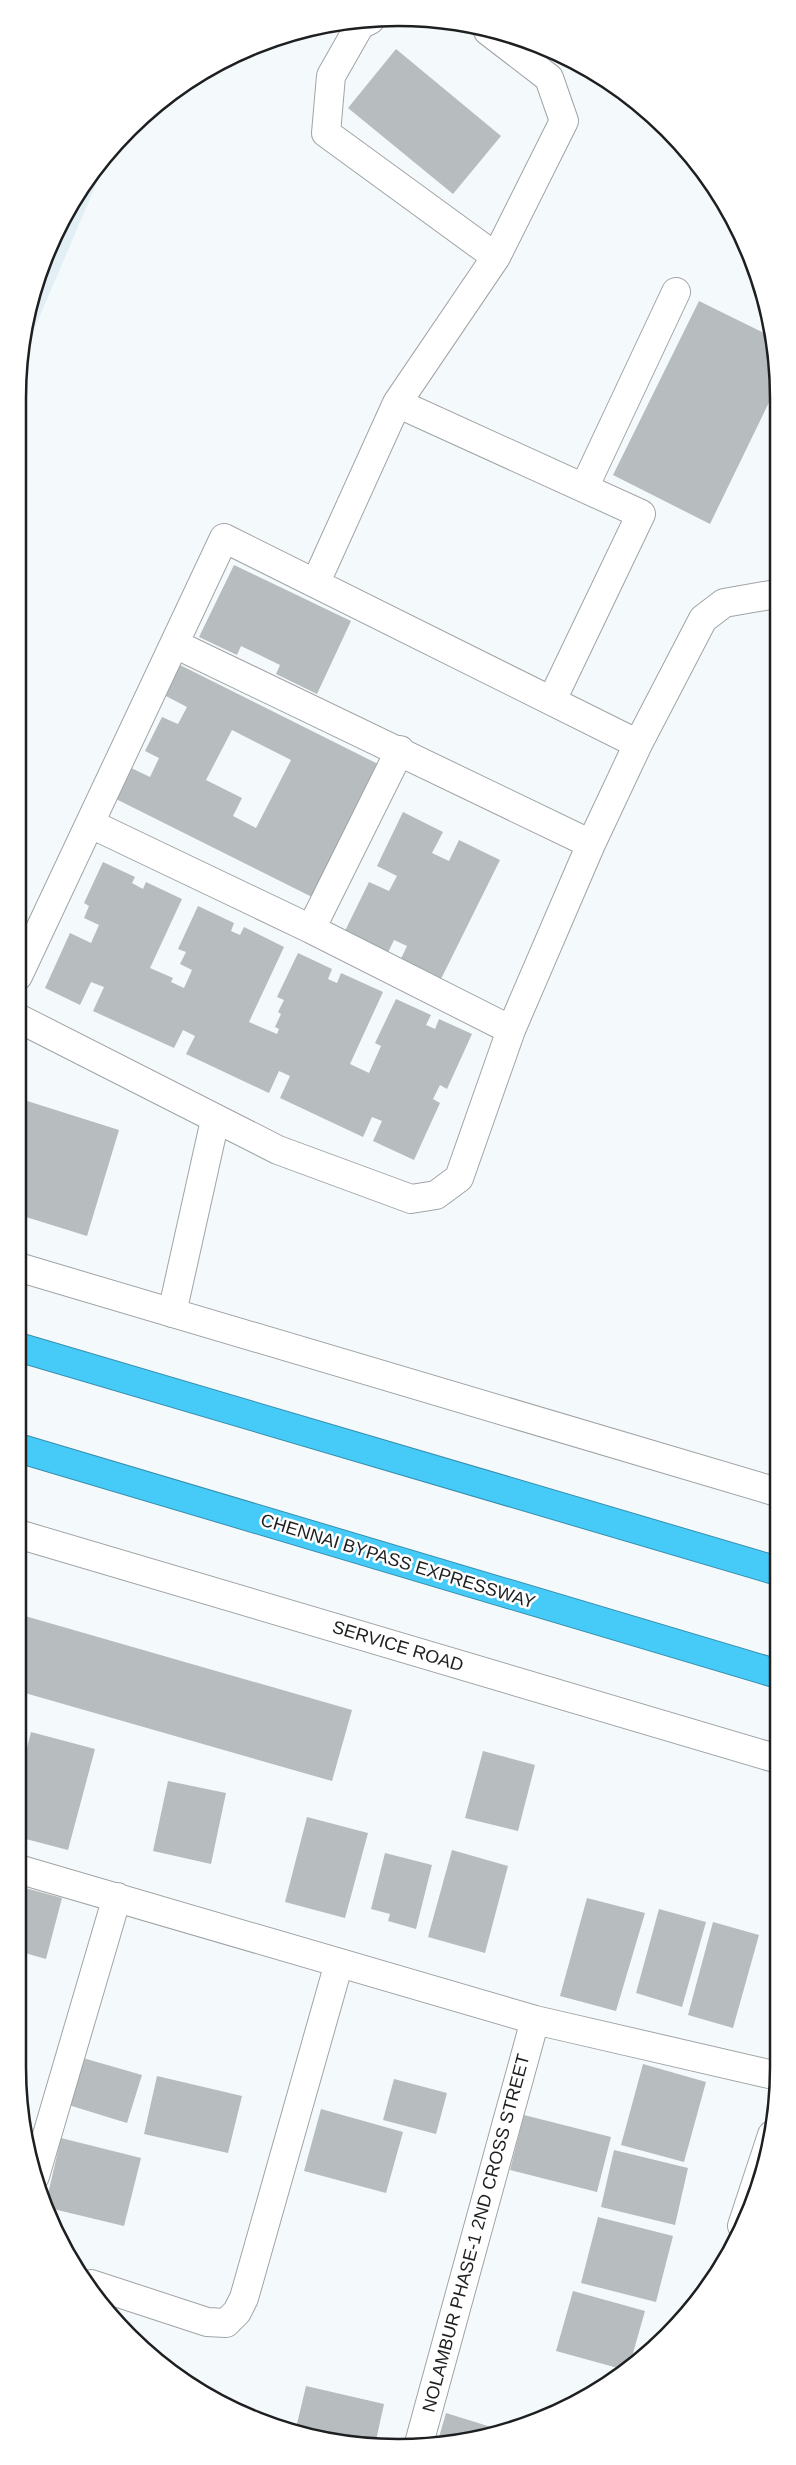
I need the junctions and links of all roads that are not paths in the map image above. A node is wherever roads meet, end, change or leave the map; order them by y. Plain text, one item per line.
1 (358, 28) edge
2 (501, 41) edge
3 (496, 257) junction
4 (676, 292) dead end
5 (397, 403) junction
6 (584, 488) junction
7 (316, 582) junction
8 (770, 595) edge
9 (175, 644) junction
10 (552, 700) junction
11 (638, 744) junction
12 (400, 750) junction
13 (91, 824) junction
14 (591, 844) junction
15 (311, 929) junction
16 (26, 959) edge
17 (26, 1022) edge
18 (511, 1030) junction
19 (215, 1120) junction
20 (26, 1269) edge
21 (172, 1313) junction
22 (26, 1349) edge
23 (26, 1450) edge
24 (770, 1490) edge
25 (26, 1536) edge
26 (770, 1569) edge
27 (770, 1672) edge
28 (770, 1757) edge
29 (26, 1871) edge
30 (117, 1897) junction
31 (339, 1963) junction
32 (535, 2020) junction
33 (770, 2074) edge
34 (39, 2164) edge
35 (98, 2286) edge
36 (420, 2438) edge

1 - 3 street
2 - 3 street
3 - 5 street
4 - 6 street
5 - 6 street
5 - 7 street
6 - 10 street
7 - 9 street
7 - 10 street
8 - 11 street
9 - 12 street
9 - 13 street
10 - 11 street
11 - 14 street
12 - 14 street
12 - 15 street
13 - 15 street
13 - 16 street
14 - 18 street
15 - 18 street
17 - 19 street
18 - 19 street
19 - 21 street
20 - 21 street
21 - 24 street
22 - 26 highway
23 - 27 highway, CHENNAI BYPASS EXPRESSWAY
25 - 28 street, SERVICE ROAD
29 - 30 street
30 - 31 street
30 - 34 street
31 - 32 street
31 - 35 street
32 - 33 street
32 - 36 street, NOLAMBUR PHASE-1 2ND CROSS STREET

